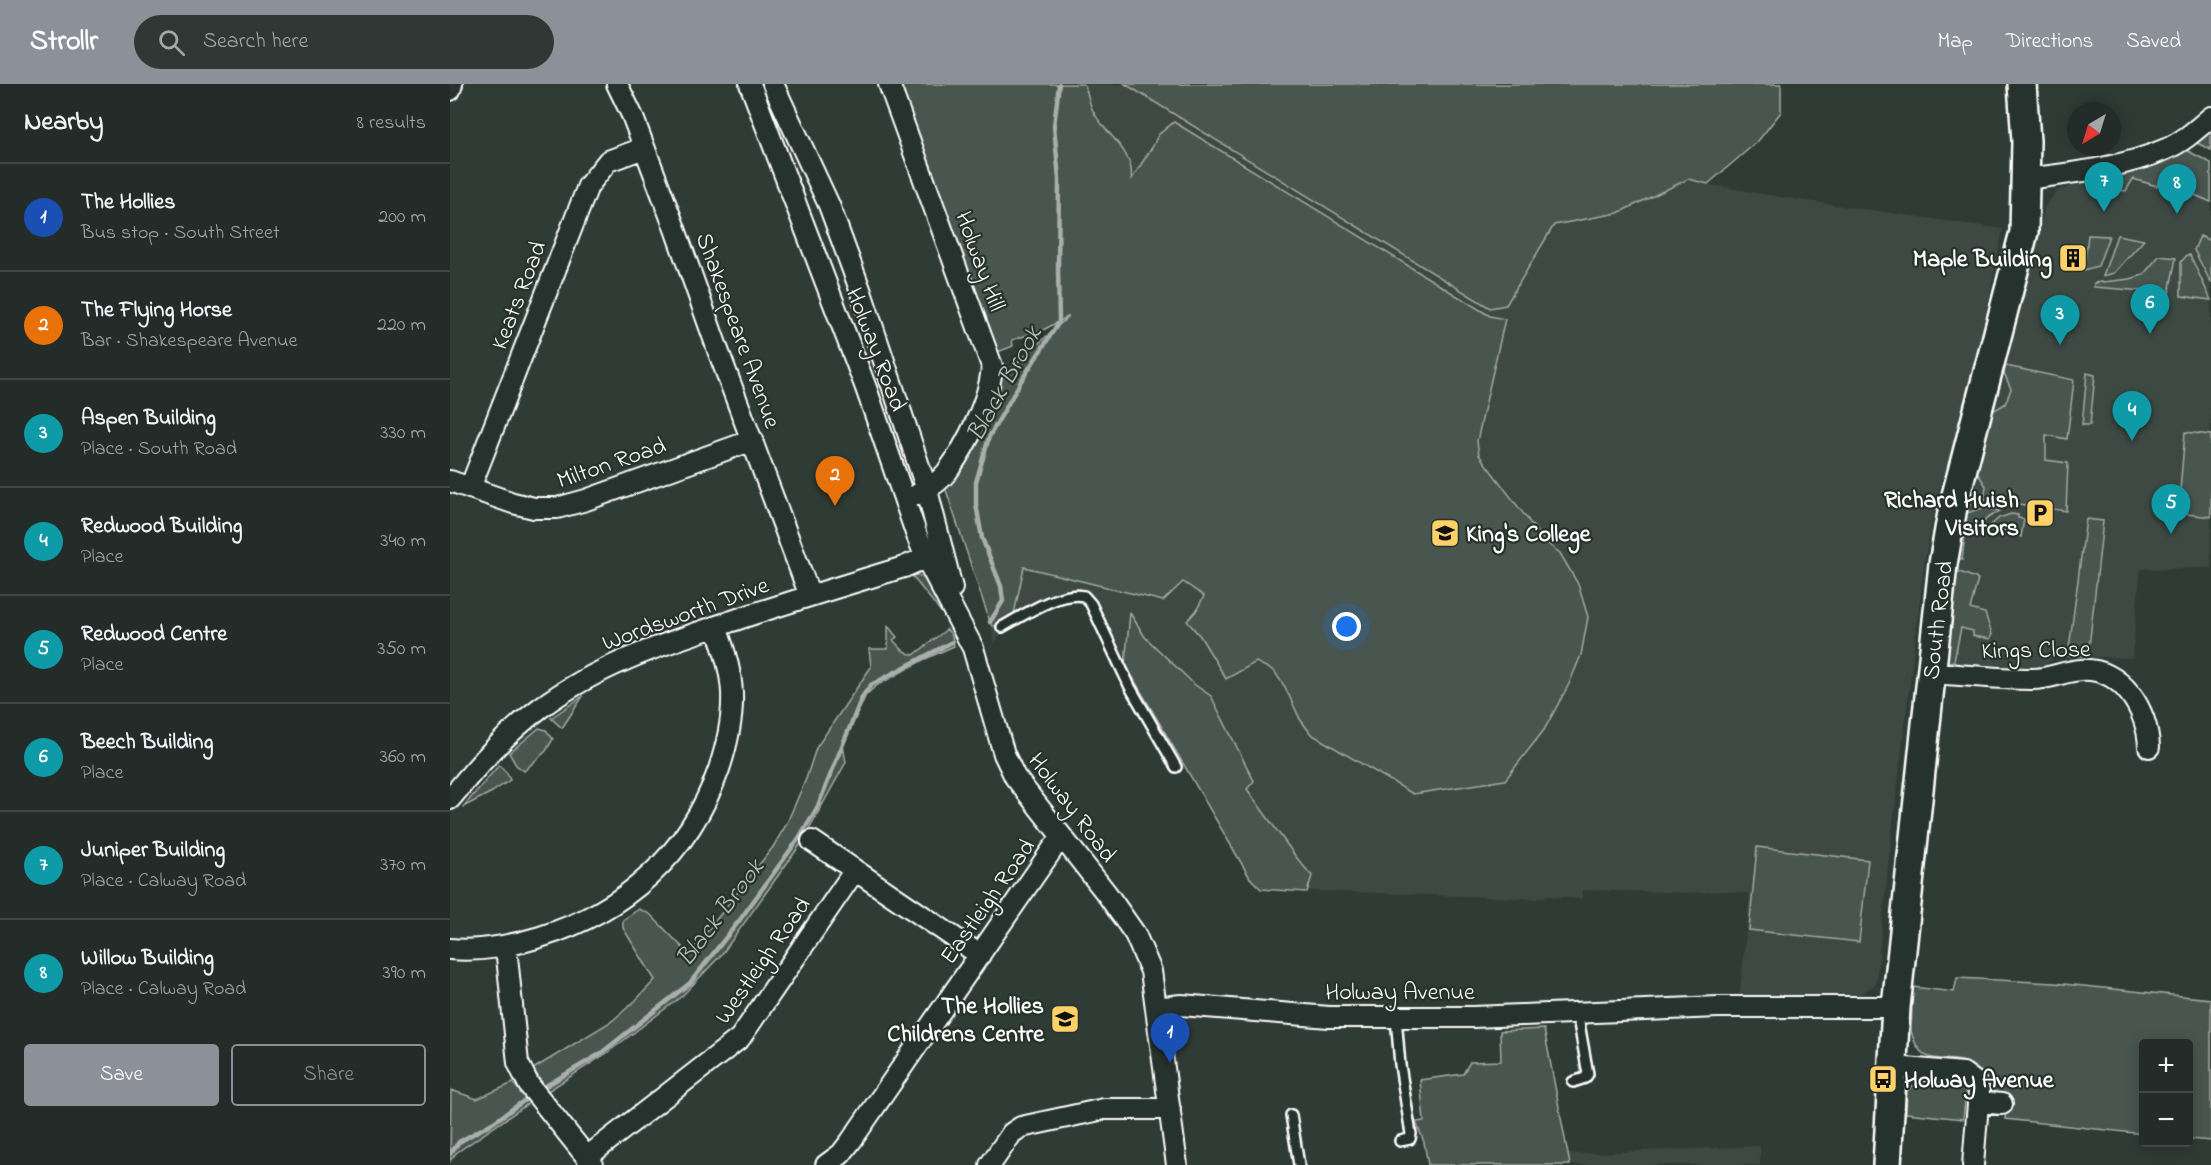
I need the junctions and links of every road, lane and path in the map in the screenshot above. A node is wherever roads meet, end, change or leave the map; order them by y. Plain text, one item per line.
1 (453, 84) edge
2 (617, 84) edge
3 (750, 84) edge
4 (773, 84) edge
5 (890, 84) edge
6 (2022, 84) edge
7 (450, 90) edge
8 (2211, 117) edge
9 (644, 148) junction
10 (2026, 179) junction
11 (753, 440) junction
12 (450, 481) edge
13 (470, 488) junction
14 (927, 490) junction
15 (904, 499) junction
16 (933, 554) junction
17 (810, 596) junction
18 (716, 627) junction
19 (1002, 627) dead end
20 (1931, 673) junction
21 (2154, 736) dead end
22 (1176, 766) dead end
23 (450, 799) edge
24 (1063, 840) junction
25 (812, 841) dead end
26 (855, 870) junction
27 (506, 947) junction
28 (450, 949) edge
29 (980, 956) junction
30 (1896, 1007) junction
31 (1156, 1008) junction
32 (1577, 1012) junction
33 (1396, 1017) junction
34 (1894, 1067) junction
35 (1573, 1082) dead end
36 (1978, 1102) junction
37 (2002, 1104) dead end
38 (1170, 1109) junction
39 (1291, 1115) dead end
40 (1400, 1141) dead end
41 (590, 1161) edge
42 (826, 1165) edge
43 (990, 1165) edge
44 (1177, 1165) edge
45 (1299, 1165) edge
46 (1887, 1165) edge
47 (1973, 1165) edge

1 - 7 street
2 - 9 street, Shakespeare Avenue
3 - 15 street, Holway Road
4 - 14 street, Holway Road
5 - 14 street, Holway Hill
6 - 10 main road, South Road
8 - 10 street
9 - 11 street, Shakespeare Avenue
9 - 13 street, Keats Road
10 - 20 main road, South Road
11 - 13 street, Milton Road
11 - 17 street, Shakespeare Avenue
12 - 13 street, Milton Road
14 - 15 street, Holway Hill
14 - 16 street, Holway Road
15 - 16 street, Holway Road
16 - 17 street, Wordsworth Drive
16 - 24 street, Holway Road
17 - 18 street, Wordsworth Drive
18 - 23 street, Wordsworth Drive
18 - 27 street
19 - 22 lane
20 - 21 street, Kings Close
20 - 30 main road, South Road
24 - 29 street, Eastleigh Road
24 - 31 street, Holway Road
25 - 26 street
26 - 29 street
26 - 41 street, Westleigh Road
27 - 28 street
27 - 41 street
29 - 42 street, Eastleigh Road
30 - 32 street, Holway Avenue
30 - 34 main road, South Road
31 - 33 street, Holway Avenue
31 - 38 street, Holway Road
32 - 33 street, Holway Avenue
32 - 35 lane
33 - 40 lane
34 - 36 street
34 - 46 main road, South Road
36 - 37 street
36 - 47 street
38 - 43 street
38 - 44 street, Holway Road
39 - 45 lane

